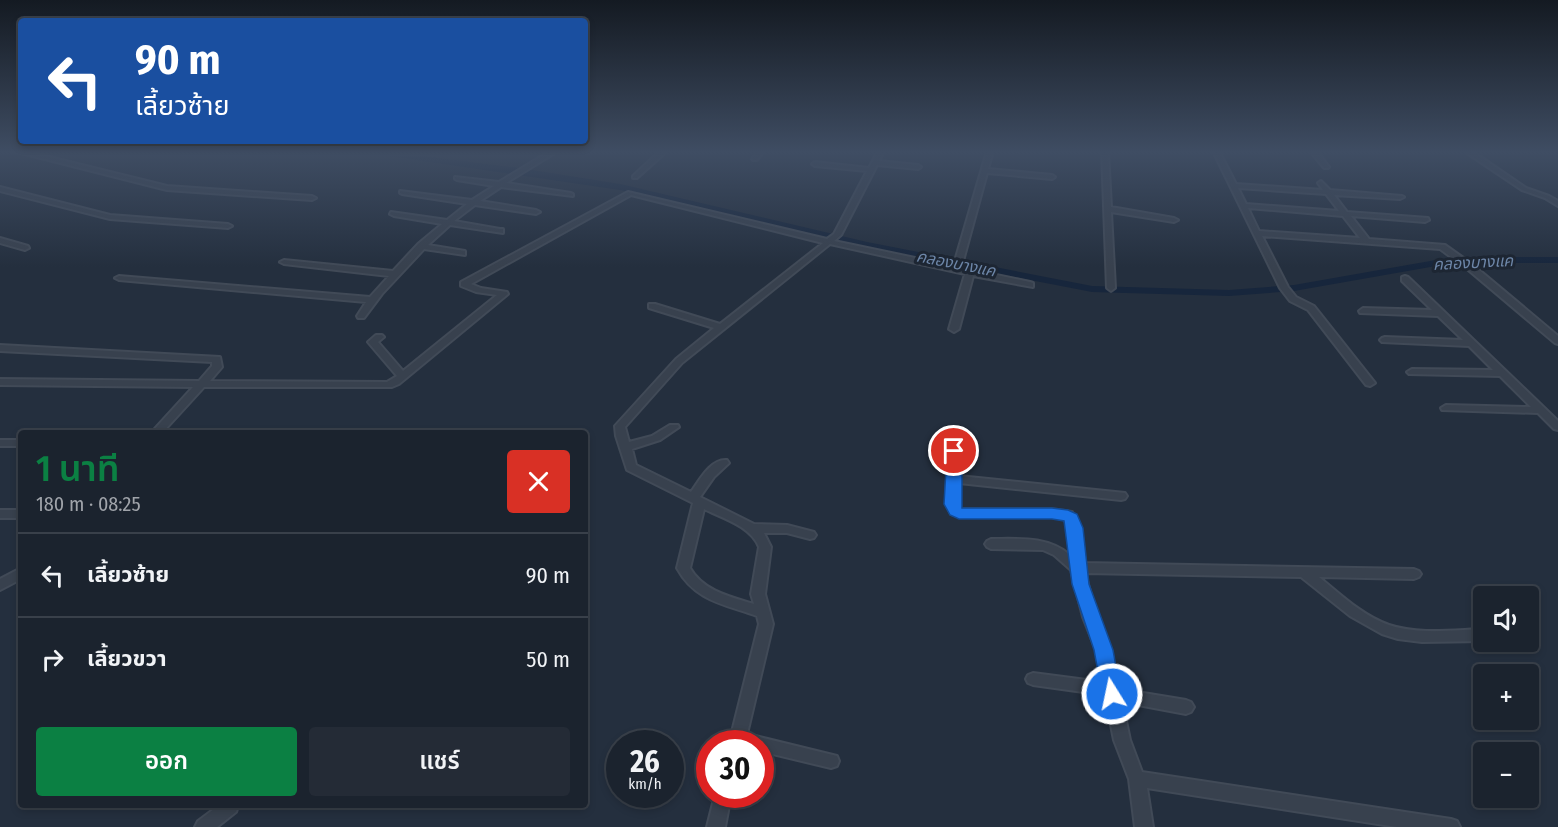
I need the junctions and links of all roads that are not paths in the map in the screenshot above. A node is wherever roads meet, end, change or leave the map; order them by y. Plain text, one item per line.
1 (2, 190) edge
2 (190, 190) edge
3 (490, 190) edge
4 (531, 190) edge
5 (861, 190) edge
6 (979, 190) edge
7 (1107, 190) edge
8 (1237, 190) edge
9 (1291, 190) edge
10 (1326, 190) edge
11 (1526, 190) edge
12 (402, 192) dead end
13 (1328, 192) junction
14 (571, 195) dead end
15 (1400, 197) dead end
16 (312, 198) dead end
17 (472, 202) junction
18 (1558, 204) edge
19 (1245, 206) junction
20 (1108, 209) junction
21 (536, 212) dead end
22 (394, 214) dead end
23 (1345, 214) junction
24 (1174, 220) dead end
25 (1425, 220) dead end
26 (446, 222) junction
27 (228, 226) dead end
28 (500, 231) dead end
29 (1257, 232) junction
30 (0, 240) edge
31 (1366, 241) junction
32 (829, 242) junction
33 (421, 246) junction
34 (25, 248) dead end
35 (462, 253) dead end
36 (959, 261) dead end
37 (284, 262) dead end
38 (970, 272) junction
39 (395, 274) junction
40 (118, 278) dead end
41 (1405, 279) dead end
42 (1030, 285) dead end
43 (1111, 288) dead end
44 (372, 300) junction
45 (652, 306) dead end
46 (1363, 311) dead end
47 (1441, 314) junction
48 (361, 315) dead end
49 (720, 327) junction
50 (954, 329) dead end
51 (379, 337) dead end
52 (1385, 340) dead end
53 (1558, 341) edge
54 (1471, 343) junction
55 (0, 348) edge
56 (1412, 372) dead end
57 (1503, 373) junction
58 (402, 376) junction
59 (0, 382) edge
60 (1370, 383) dead end
61 (202, 384) junction
62 (1446, 408) dead end
63 (1540, 410) junction
64 (674, 427) dead end
65 (1558, 427) edge
66 (159, 430) edge
67 (0, 443) edge
68 (18, 443) edge
69 (626, 447) junction
70 (954, 451) dead end
71 (723, 463) dead end
72 (953, 479) junction
73 (1121, 496) dead end
74 (696, 501) junction
75 (0, 514) edge
76 (18, 514) edge
77 (752, 528) junction
78 (810, 535) dead end
79 (991, 544) dead end
80 (1077, 568) junction
81 (1304, 572) junction
82 (1414, 574) dead end
83 (18, 575) edge
84 (0, 585) edge
85 (761, 612) junction
86 (1473, 635) edge
87 (1033, 679) dead end
88 (1111, 691) junction
89 (1186, 707) dead end
90 (740, 730) edge
91 (774, 748) edge
92 (831, 760) dead end
93 (1137, 779) junction
94 (228, 808) edge
95 (720, 808) edge
96 (204, 827) edge
97 (716, 827) edge
98 (1144, 827) edge
99 (1451, 827) edge

1 - 27 street
2 - 16 street
3 - 17 street
4 - 14 street
5 - 32 street
6 - 36 street
7 - 20 street
8 - 19 street
9 - 13 street
10 - 13 street
11 - 18 street
12 - 17 street
13 - 15 street
13 - 23 street
17 - 21 street
17 - 26 street
19 - 23 street
19 - 29 street
20 - 24 street
20 - 43 street
22 - 26 street
23 - 25 street
23 - 31 street
26 - 28 street
26 - 33 street
29 - 31 street
29 - 60 street
30 - 34 street
31 - 53 street
32 - 38 street
32 - 49 street
32 - 58 street
33 - 35 street
33 - 39 street
37 - 39 street
38 - 42 street
38 - 50 street
39 - 44 street
40 - 44 street
41 - 47 street
44 - 48 street
45 - 49 street
46 - 47 street
47 - 54 street
49 - 69 street
51 - 58 street
52 - 54 street
54 - 57 street
55 - 61 street
56 - 57 street
57 - 63 street
58 - 61 street
59 - 61 street
61 - 66 street
62 - 63 street
63 - 65 street
64 - 69 street
67 - 68 street
69 - 74 street
70 - 72 street
71 - 74 street
72 - 73 street
72 - 80 street
74 - 77 street
74 - 85 street
75 - 76 street
77 - 78 street
77 - 85 street
79 - 80 street
80 - 81 street
80 - 88 street
81 - 82 street
81 - 86 street
83 - 84 street
85 - 90 street
87 - 88 street
88 - 89 street
88 - 93 street
91 - 92 street
93 - 98 street
93 - 99 street
94 - 96 street
95 - 97 street

